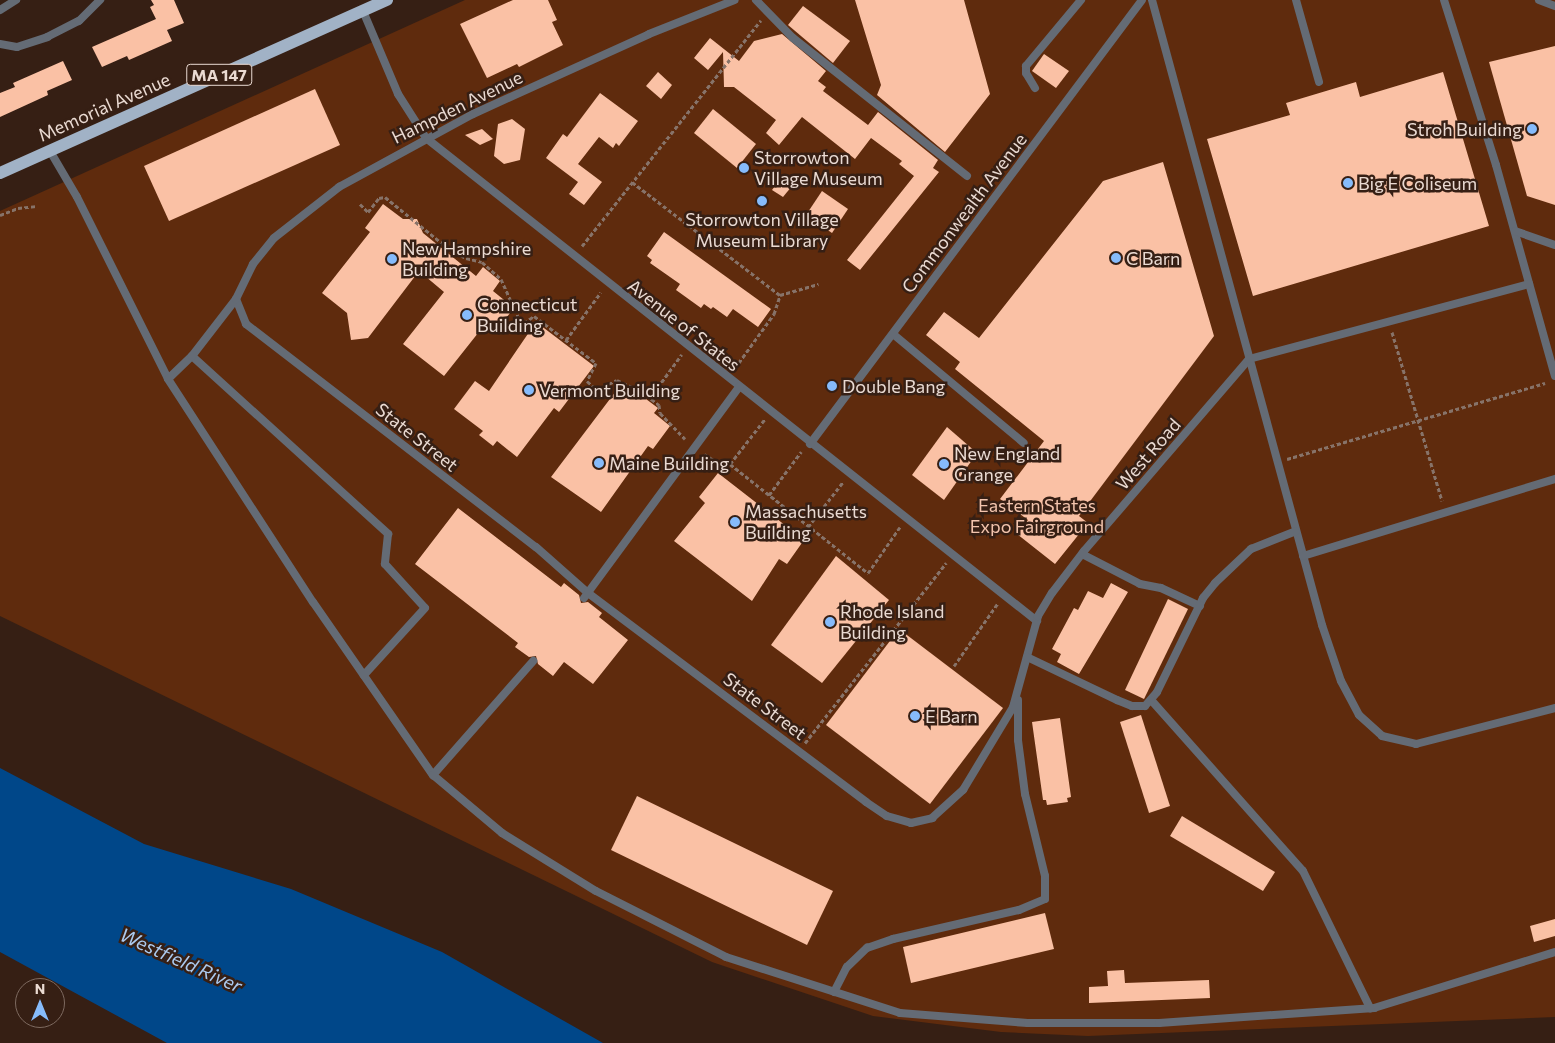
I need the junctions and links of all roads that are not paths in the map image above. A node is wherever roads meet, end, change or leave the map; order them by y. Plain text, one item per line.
1 (16, 0) edge
2 (100, 0) edge
3 (387, 0) edge
4 (735, 0) edge
5 (756, 0) edge
6 (1081, 0) edge
7 (1142, 0) edge
8 (1152, 0) edge
9 (1296, 0) edge
10 (1444, 0) edge
11 (1539, 0) edge
12 (1555, 6) edge
13 (0, 10) edge
14 (363, 11) junction
15 (0, 44) edge
16 (1319, 82) dead end
17 (1036, 88) dead end
18 (426, 138) junction
19 (50, 151) junction
20 (0, 173) edge
21 (967, 176) dead end
22 (1514, 231) junction
23 (1555, 245) edge
24 (1529, 284) junction
25 (236, 300) junction
26 (893, 334) junction
27 (192, 356) junction
28 (1249, 359) junction
29 (1555, 376) edge
30 (168, 379) junction
31 (739, 387) junction
32 (1024, 442) dead end
33 (809, 443) junction
34 (1555, 479) edge
35 (1296, 531) junction
36 (1082, 554) junction
37 (1303, 556) junction
38 (586, 596) junction
39 (1200, 606) junction
40 (1037, 621) junction
41 (1027, 657) junction
42 (533, 661) dead end
43 (364, 675) junction
44 (1018, 693) junction
45 (1152, 701) junction
46 (1555, 708) edge
47 (433, 775) junction
48 (932, 818) joint
49 (1555, 952) edge
50 (834, 992) junction
51 (1370, 1008) junction

1 - 13 lane
2 - 15 lane
3 - 14 main road, Memorial Avenue / MA 147
4 - 18 lane, Hampden Avenue
5 - 21 lane
6 - 17 lane
7 - 26 lane, Commonwealth Avenue
8 - 28 lane
9 - 16 lane
10 - 22 lane
11 - 12 lane
14 - 18 lane, Avenue of States
14 - 19 main road, Memorial Avenue / MA 147
18 - 25 lane, Hampden Avenue
18 - 31 lane, Avenue of States
19 - 20 main road, Memorial Avenue / MA 147
19 - 30 lane
22 - 23 lane
22 - 24 lane
24 - 28 lane
24 - 29 lane
25 - 27 lane, Hampden Avenue
25 - 38 lane, State Street
26 - 32 lane
26 - 33 lane, Commonwealth Avenue
27 - 30 lane, Hampden Avenue
27 - 43 lane
28 - 35 lane
28 - 36 lane, West Road
30 - 43 lane
31 - 33 lane, Avenue of States
31 - 38 lane
33 - 40 lane, Avenue of States
34 - 37 lane
35 - 37 lane
35 - 39 lane
36 - 39 lane
36 - 40 lane, West Road
37 - 46 lane
38 - 48 lane, State Street
39 - 45 lane
40 - 41 lane, West Road
41 - 44 lane, West Road
41 - 45 lane
42 - 47 lane
43 - 47 lane
44 - 48 lane, West Road
44 - 50 lane
45 - 51 lane
47 - 50 lane
49 - 51 lane
50 - 51 lane

